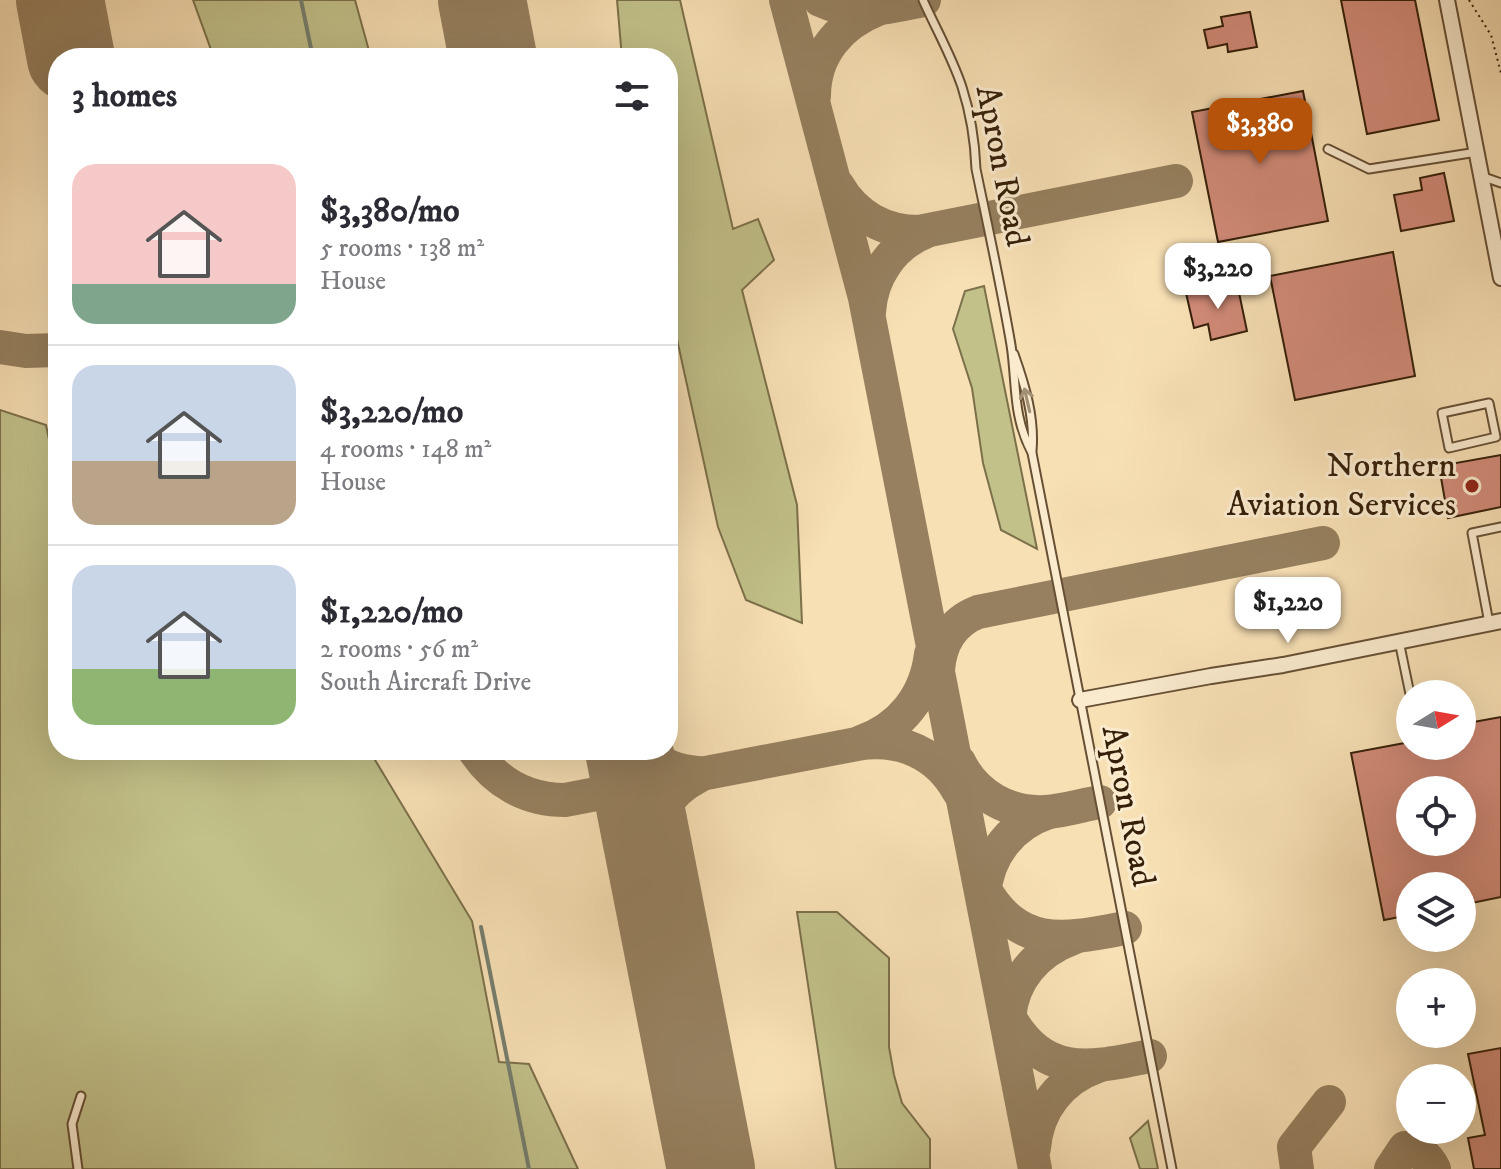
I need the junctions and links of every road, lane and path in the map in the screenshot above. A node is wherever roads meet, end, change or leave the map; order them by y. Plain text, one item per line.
1 (923, 0) edge
2 (1447, 0) edge
3 (1469, 0) edge
4 (1501, 73) edge
5 (1328, 149) dead end
6 (1477, 152) junction
7 (1481, 176) junction
8 (1501, 183) edge
9 (1498, 251) edge
10 (1501, 278) edge
11 (1011, 348) junction
12 (1497, 422) edge
13 (1032, 453) junction
14 (1501, 527) edge
15 (1495, 622) edge
16 (1399, 641) junction
17 (1407, 680) edge
18 (1080, 700) junction
19 (81, 1096) dead end
20 (78, 1169) edge
21 (1172, 1169) edge

1 - 11 lane, Apron Road
2 - 6 street
3 - 4 path
5 - 6 lane
6 - 7 street
7 - 8 lane
7 - 9 street
9 - 10 street
11 - 13 lane, Apron Road
13 -> 11 lane, Apron Road
12 - 12 lane
13 - 18 lane, Apron Road
14 - 15 lane
15 - 16 street
16 - 17 lane
16 - 18 street
18 - 21 lane, Apron Road
19 - 20 lane

